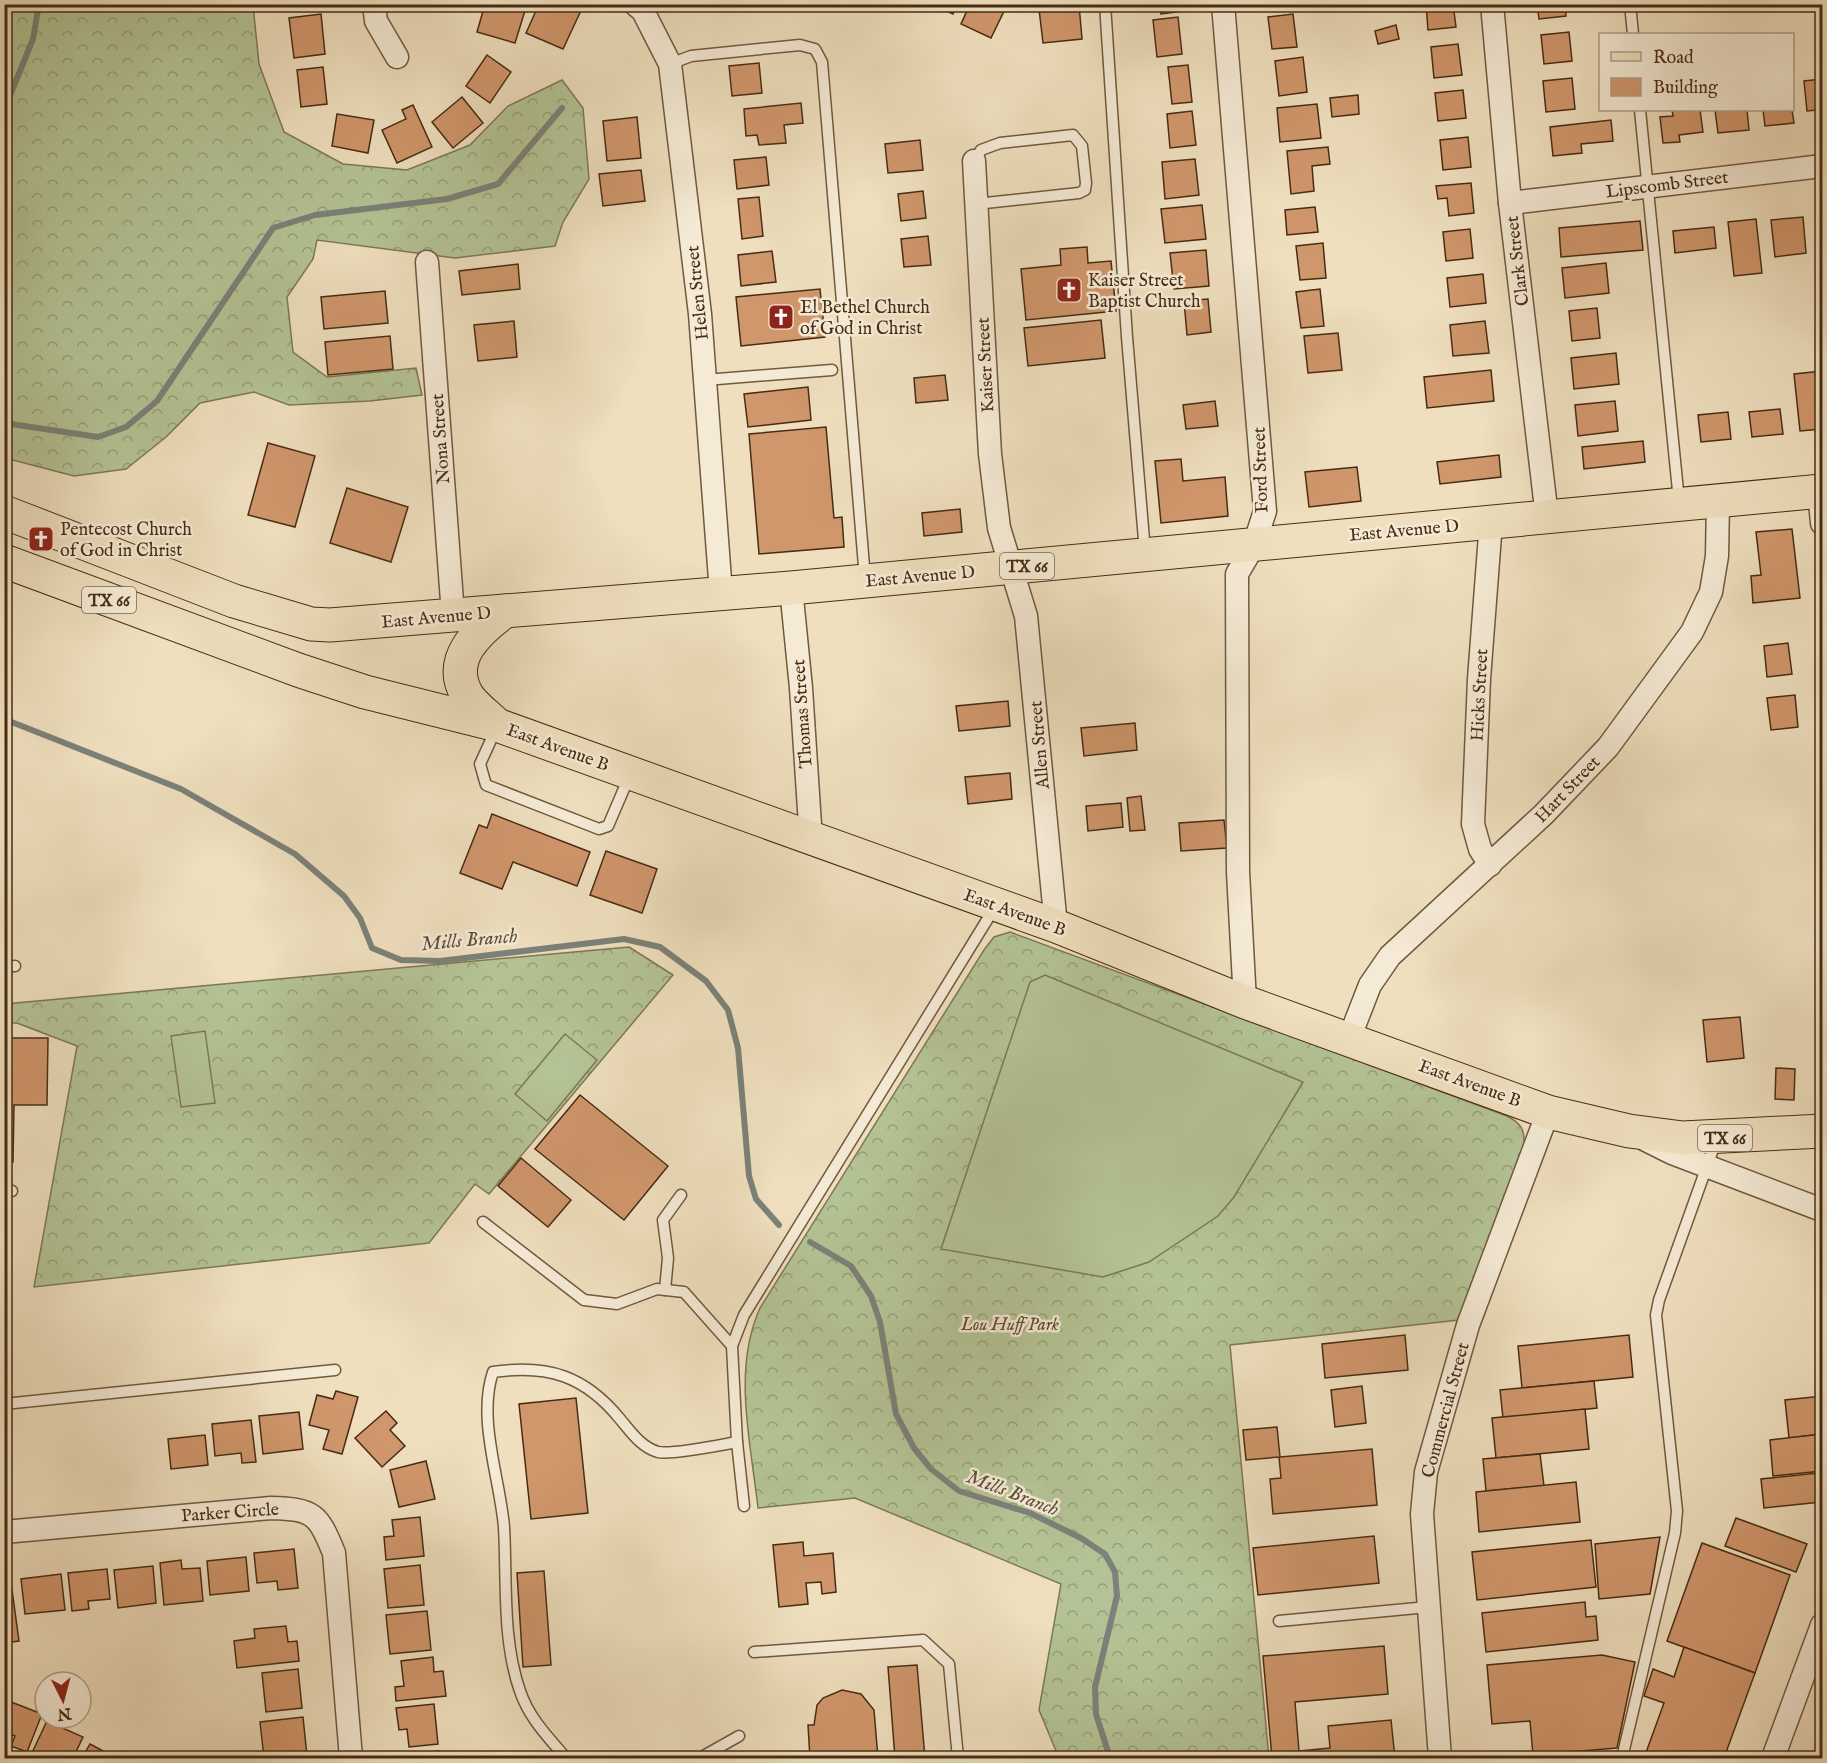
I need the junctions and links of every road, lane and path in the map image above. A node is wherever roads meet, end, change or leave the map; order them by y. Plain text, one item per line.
1 (374, 4) edge
2 (635, 4) edge
3 (1105, 4) edge
4 (1223, 4) edge
5 (1492, 4) edge
6 (1630, 4) edge
7 (1633, 33) edge
8 (397, 57) dead end
9 (670, 64) junction
10 (1640, 111) edge
11 (974, 161) joint
12 (1822, 166) edge
13 (1647, 187) junction
14 (1510, 203) junction
15 (976, 204) junction
16 (427, 262) dead end
17 (832, 370) dead end
18 (705, 380) junction
19 (1821, 491) edge
20 (1718, 501) junction
21 (1679, 504) junction
22 (1547, 517) junction
23 (6, 518) edge
24 (1491, 522) junction
25 (1822, 524) edge
26 (1254, 544) junction
27 (1145, 554) junction
28 (4, 561) edge
29 (1010, 568) junction
30 (865, 581) junction
31 (791, 588) junction
32 (721, 593) junction
33 (505, 611) junction
34 (453, 615) junction
35 (497, 725) junction
36 (630, 774) junction
37 (811, 840) junction
38 (1490, 865) junction
39 (996, 905) junction
40 (1056, 926) junction
41 (1245, 1002) junction
42 (1349, 1039) junction
43 (1548, 1112) junction
44 (1822, 1131) edge
45 (1712, 1152) junction
46 (681, 1195) dead end
47 (1822, 1210) edge
48 (483, 1222) dead end
49 (665, 1290) junction
50 (732, 1346) junction
51 (334, 1370) dead end
52 (4, 1404) edge
53 (737, 1442) junction
54 (744, 1506) dead end
55 (4, 1532) edge
56 (1428, 1607) junction
57 (1279, 1621) dead end
58 (1822, 1625) edge
59 (754, 1652) dead end
60 (739, 1736) dead end
61 (351, 1758) edge
62 (566, 1758) edge
63 (700, 1758) edge
64 (958, 1758) edge
65 (1440, 1758) edge
66 (1622, 1758) edge
67 (1773, 1758) edge

1 - 8 street
2 - 9 street, Helen Street
3 - 27 lane
4 - 26 street, Ford Street
5 - 14 street, Clark Street
6 - 7 lane
9 - 18 street, Helen Street
9 - 30 lane
10 - 13 lane
11 - 15 street, Kaiser Street
11 - 15 lane
12 - 13 street, Lipscomb Street
13 - 14 street, Lipscomb Street
13 - 21 lane
14 - 22 street, Clark Street
15 - 29 street, Kaiser Street
16 - 34 street, Nona Street
17 - 18 lane
18 - 32 street, Helen Street
19 - 20 main road, East Avenue D / TX 66
19 - 25 street
20 - 21 main road, East Avenue D / TX 66
20 - 38 street, Hart Street
21 - 22 main road, East Avenue D / TX 66
22 - 24 main road, East Avenue D / TX 66
23 - 34 main road, East Avenue D / TX 66
24 - 26 main road, East Avenue D / TX 66
24 - 38 street, Hicks Street
26 - 27 main road, East Avenue D / TX 66
26 - 41 street, Ford Street
27 - 29 main road, East Avenue D / TX 66
28 - 35 main road, East Avenue B / TX 66
29 - 30 main road, East Avenue D / TX 66
29 - 40 street, Allen Street
30 - 31 main road, East Avenue D / TX 66
31 - 32 main road, East Avenue D / TX 66
31 - 37 street, Thomas Street
32 - 33 main road, East Avenue D / TX 66
33 - 34 main road, East Avenue D / TX 66
33 - 35 main road
35 - 36 main road, East Avenue B / TX 66
35 - 36 lane
36 - 37 main road, East Avenue B / TX 66
37 - 39 main road, East Avenue B / TX 66
38 - 42 street, Hart Street
39 - 40 main road, East Avenue B / TX 66
39 - 50 lane
40 - 41 main road, East Avenue B / TX 66
41 - 42 main road, East Avenue B / TX 66
42 - 43 main road, East Avenue B / TX 66
43 - 45 main road, East Avenue B / TX 66
43 - 56 street, Commercial Street
44 - 45 main road, East Avenue B / TX 66
45 - 47 street
45 - 66 lane
46 - 49 lane
48 - 49 lane
49 - 50 lane
50 - 53 lane
51 - 52 lane
53 - 54 lane
53 - 62 lane
55 - 61 street, Parker Circle
56 - 57 lane
56 - 65 street, Commercial Street
58 - 67 street
59 - 64 lane
60 - 63 lane

